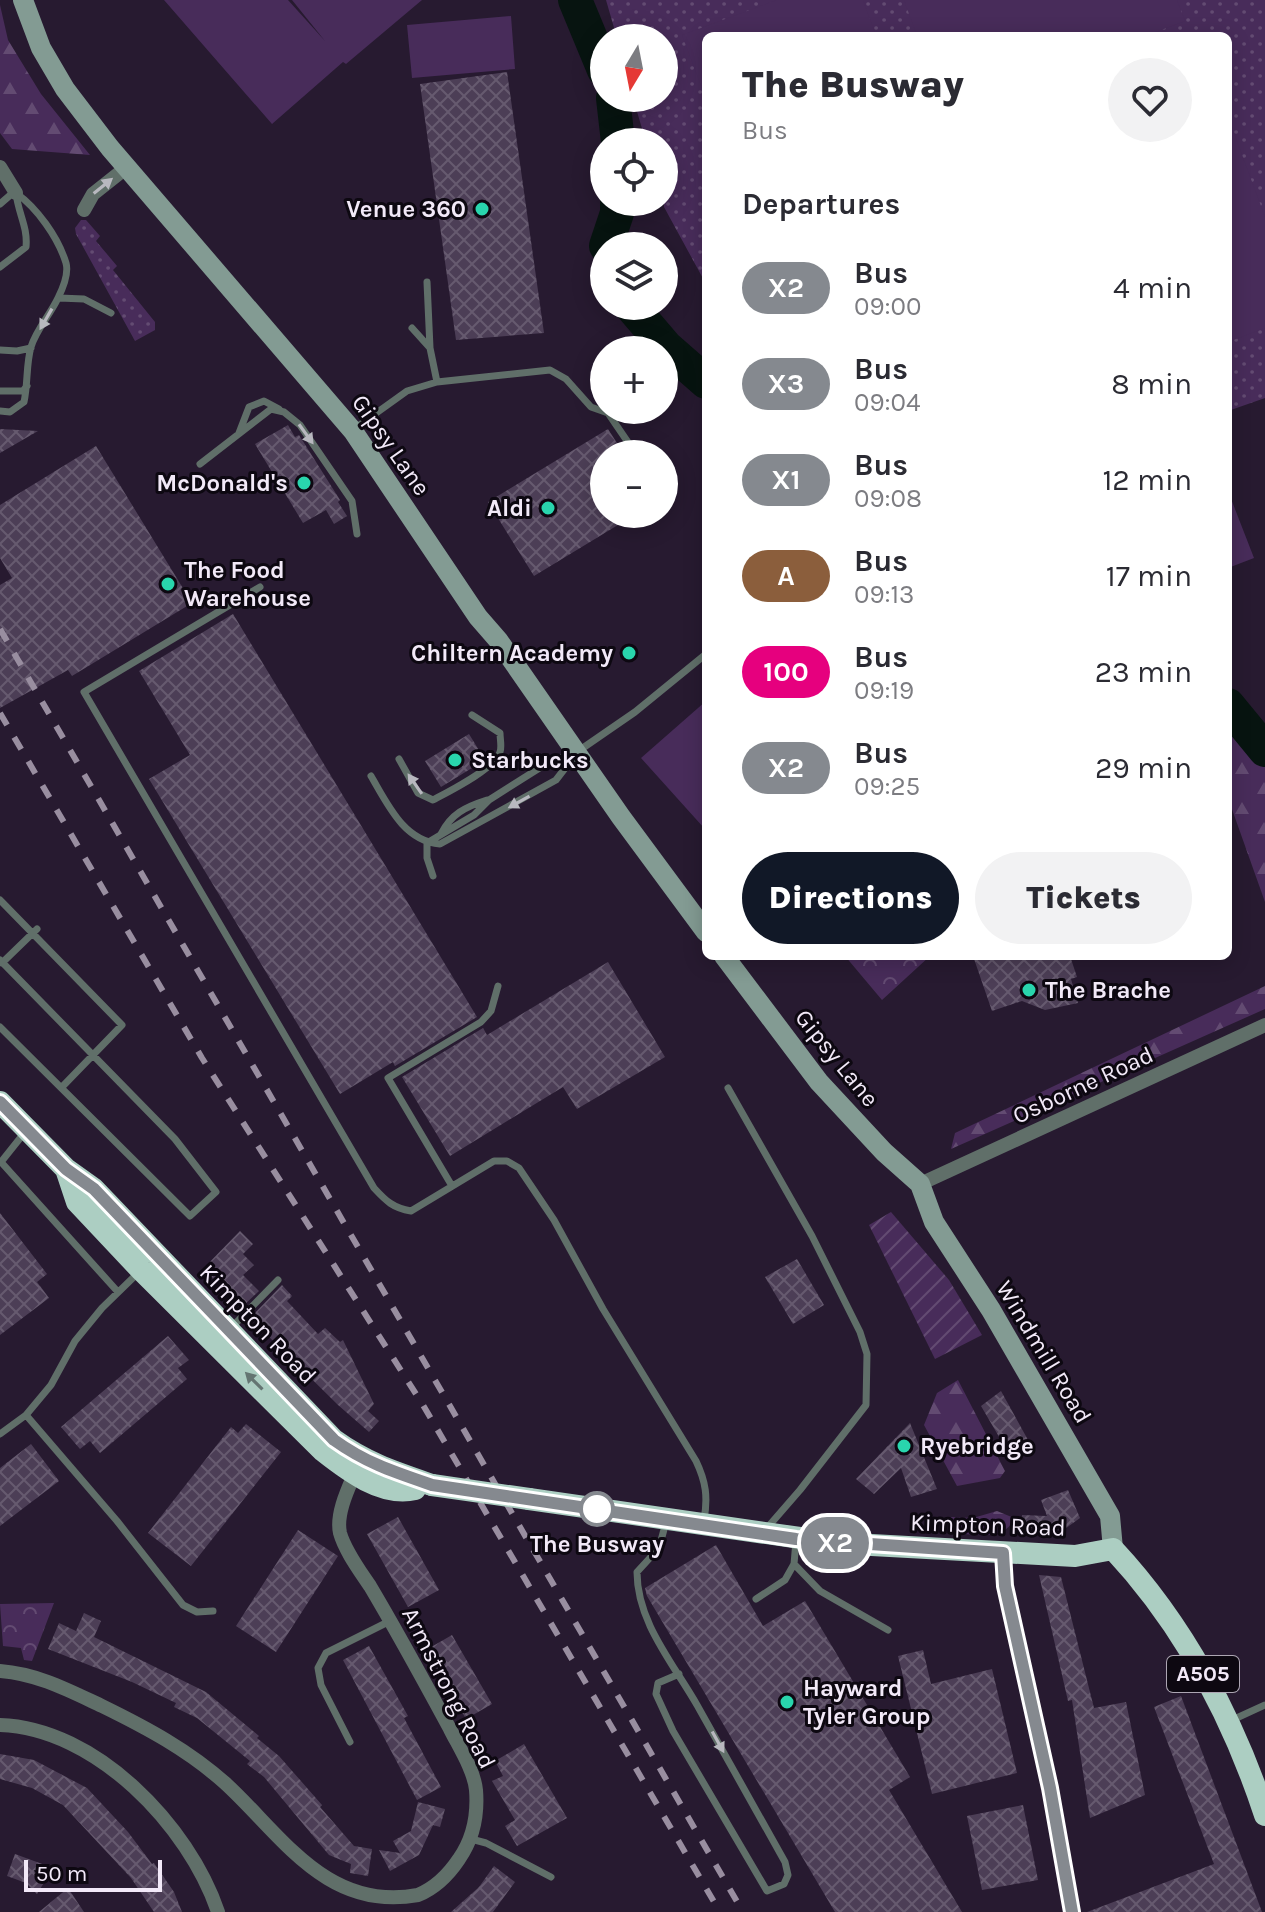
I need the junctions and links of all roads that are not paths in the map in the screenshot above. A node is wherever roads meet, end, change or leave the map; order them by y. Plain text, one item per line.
1 (23, 0) edge
2 (0, 167) edge
3 (127, 167) junction
4 (16, 192) junction
5 (0, 204) edge
6 (84, 210) dead end
7 (0, 267) edge
8 (427, 282) dead end
9 (59, 298) junction
10 (111, 313) dead end
11 (412, 328) dead end
12 (31, 348) junction
13 (430, 348) junction
14 (0, 350) edge
15 (437, 382) junction
16 (28, 384) junction
17 (0, 391) edge
18 (0, 411) edge
19 (284, 412) junction
20 (353, 431) junction
21 (239, 433) junction
22 (626, 440) edge
23 (200, 464) dead end
24 (357, 534) dead end
25 (260, 587) dead end
26 (702, 657) edge
27 (472, 715) dead end
28 (577, 752) junction
29 (399, 759) dead end
30 (371, 776) dead end
31 (427, 843) junction
32 (433, 876) dead end
33 (0, 900) edge
34 (702, 926) edge
35 (35, 931) junction
36 (727, 960) edge
37 (1, 962) edge
38 (498, 986) dead end
39 (1265, 1025) edge
40 (0, 1027) edge
41 (93, 1054) junction
42 (62, 1087) junction
43 (728, 1088) dead end
44 (0, 1102) edge
45 (27, 1129) junction
46 (920, 1184) junction
47 (452, 1186) junction
48 (149, 1263) junction
49 (278, 1280) dead end
50 (118, 1292) junction
51 (229, 1330) junction
52 (26, 1415) junction
53 (0, 1434) edge
54 (354, 1475) junction
55 (432, 1485) junction
56 (667, 1520) junction
57 (703, 1526) junction
58 (762, 1534) junction
59 (796, 1539) junction
60 (1113, 1549) junction
61 (1003, 1553) junction
62 (794, 1564) junction
63 (756, 1599) dead end
64 (213, 1611) dead end
65 (390, 1621) junction
66 (888, 1630) dead end
67 (0, 1671) edge
68 (679, 1674) junction
69 (1265, 1705) edge
70 (1228, 1721) junction
71 (0, 1725) edge
72 (350, 1742) dead end
73 (1265, 1815) edge
74 (471, 1839) junction
75 (551, 1877) dead end
76 (218, 1912) edge
77 (1072, 1912) edge

1 - 3 main road, Gipsy Lane
2 - 4 street
6 -> 3 street
3 - 20 main road, Gipsy Lane
4 - 5 lane
4 - 7 lane
4 - 9 lane
8 - 13 lane
9 - 10 lane
9 -> 12 lane
11 - 13 lane
12 - 14 lane
12 - 16 lane
13 - 15 lane
15 - 20 lane
15 - 22 lane
16 - 17 lane
16 - 18 lane
19 - 21 lane
19 - 21 lane
19 -> 24 lane
20 - 28 main road, Gipsy Lane
21 - 23 lane
25 - 47 lane
26 - 28 lane
27 -> 29 lane
28 - 31 lane
28 -> 31 lane
28 - 34 main road, Gipsy Lane
30 - 31 lane
31 - 32 lane
33 - 35 lane
35 - 37 lane
35 - 41 lane
36 - 46 main road, Gipsy Lane
37 - 41 lane
38 - 47 lane
39 - 46 street, Osborne Road
40 - 42 lane
41 - 42 lane
41 - 42 lane
43 - 58 lane
44 - 45 highway, Kimpton Road
45 - 48 highway, Kimpton Road
45 - 50 lane
46 - 60 main road, Windmill Road
47 - 57 lane
48 - 50 lane
48 - 51 highway, Kimpton Road
54 -> 48 highway, Kimpton Road
49 - 51 lane
50 - 52 lane
51 - 55 highway, Kimpton Road
52 - 53 lane
52 - 64 lane
54 - 55 highway, Kimpton Road
54 - 65 street, Armstrong Road
55 - 56 highway, Kimpton Road, bridge
56 - 57 highway, Kimpton Road
56 - 68 lane
57 - 58 highway, Kimpton Road
58 - 59 highway, Kimpton Road
59 - 61 highway, Kimpton Road
59 - 62 lane
60 - 61 highway, Kimpton Road
60 - 70 highway, A505
61 - 77 lane
62 - 63 lane
62 - 66 lane
65 - 72 lane
65 - 74 street, Armstrong Road
67 - 74 street, Armstrong Road
68 -> 68 lane
69 - 70 lane
70 - 73 highway, A505
71 - 76 street
74 - 75 lane

